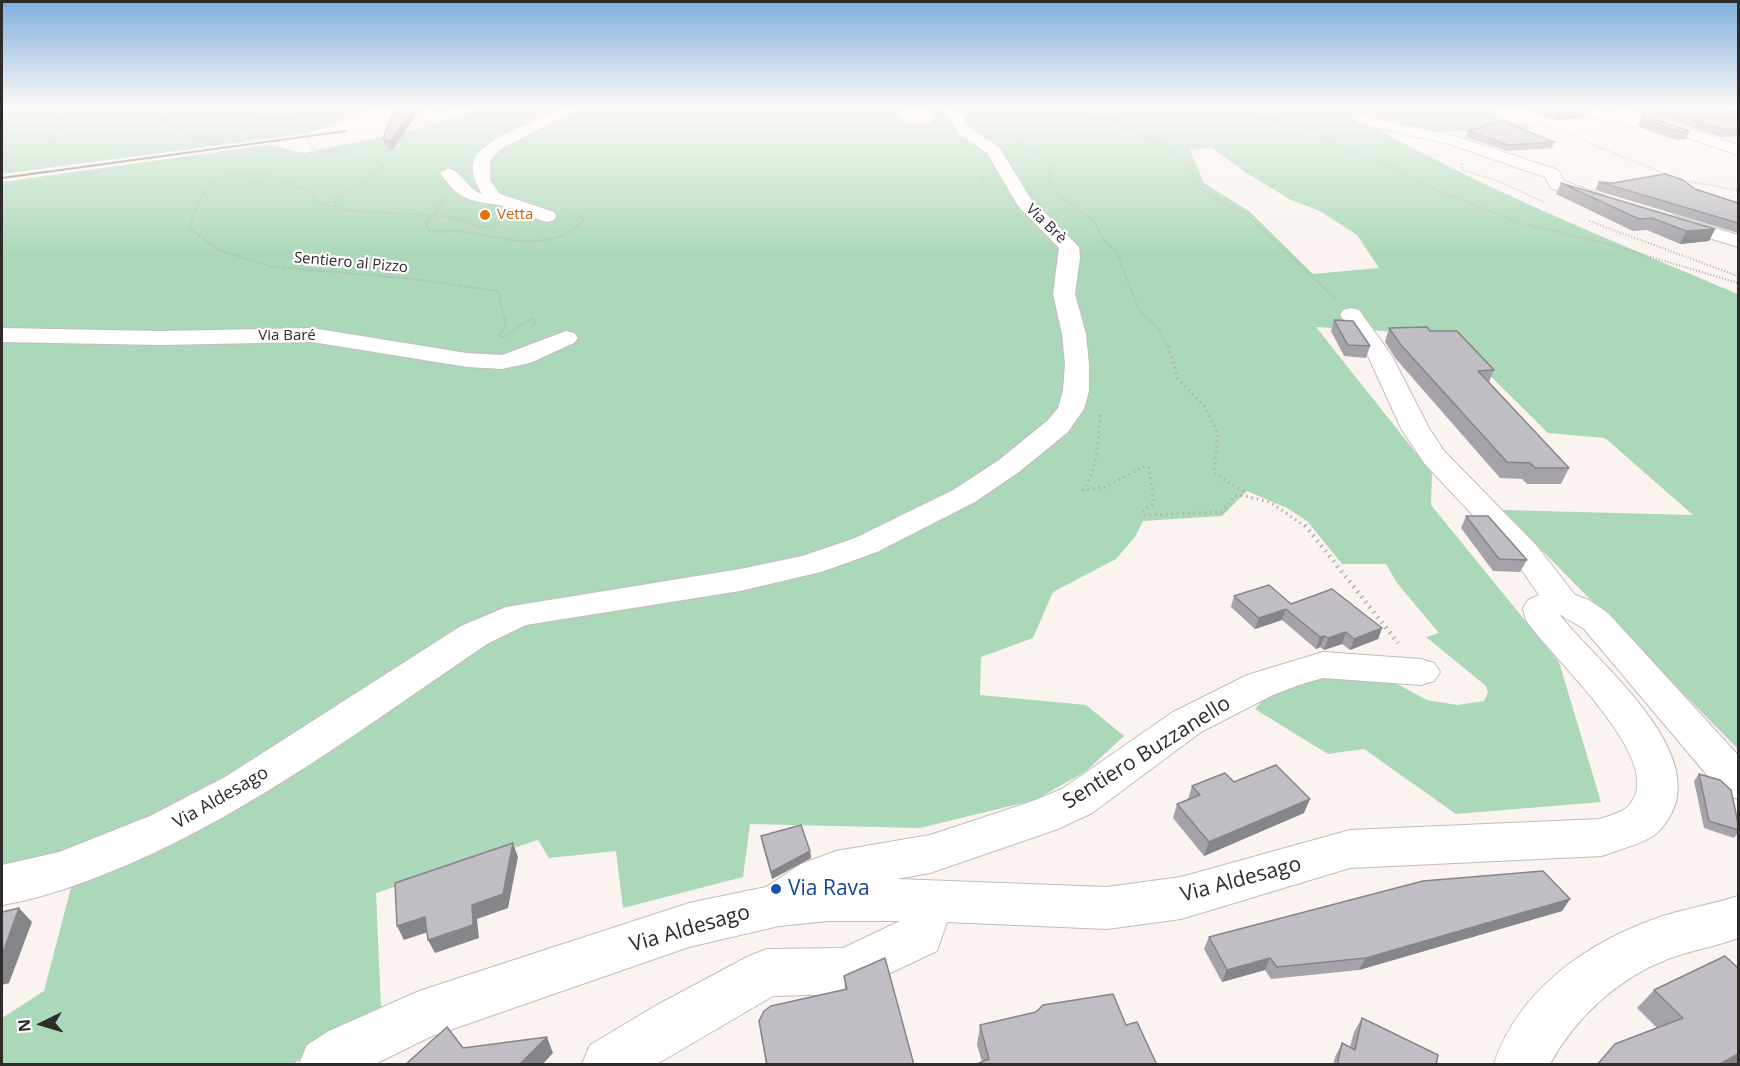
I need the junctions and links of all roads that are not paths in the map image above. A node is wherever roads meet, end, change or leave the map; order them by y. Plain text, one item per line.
1 (484, 157) edge
2 (997, 157) edge
3 (1502, 157) edge
4 (448, 173) dead end
5 (496, 200) junction
6 (1614, 204) edge
7 (1654, 215) edge
8 (547, 216) dead end
9 (1738, 241) edge
10 (1351, 315) road end
11 (1074, 334) joint
12 (2, 335) edge
13 (566, 338) dead end
14 (1564, 604) junction
15 (1420, 672) road end
16 (1738, 782) edge
17 (2, 885) edge
18 (929, 900) junction
19 (779, 905) junction
20 (1738, 917) edge
21 (326, 1065) edge
22 (609, 1065) edge
23 (1521, 1065) edge

1 - 5 street
2 - 11 street, Via Brè
3 - 6 street
4 - 5 street
5 - 8 street
7 - 9 street
10 - 14 street
11 - 17 street, Via Aldesago
12 - 13 street, Via Baré
14 - 16 street
14 - 18 street, Via Aldesago
15 - 19 street, Sentiero Buzzanello
18 - 19 street, Via Aldesago
18 - 22 street
19 - 21 street, Via Aldesago
20 - 23 street

